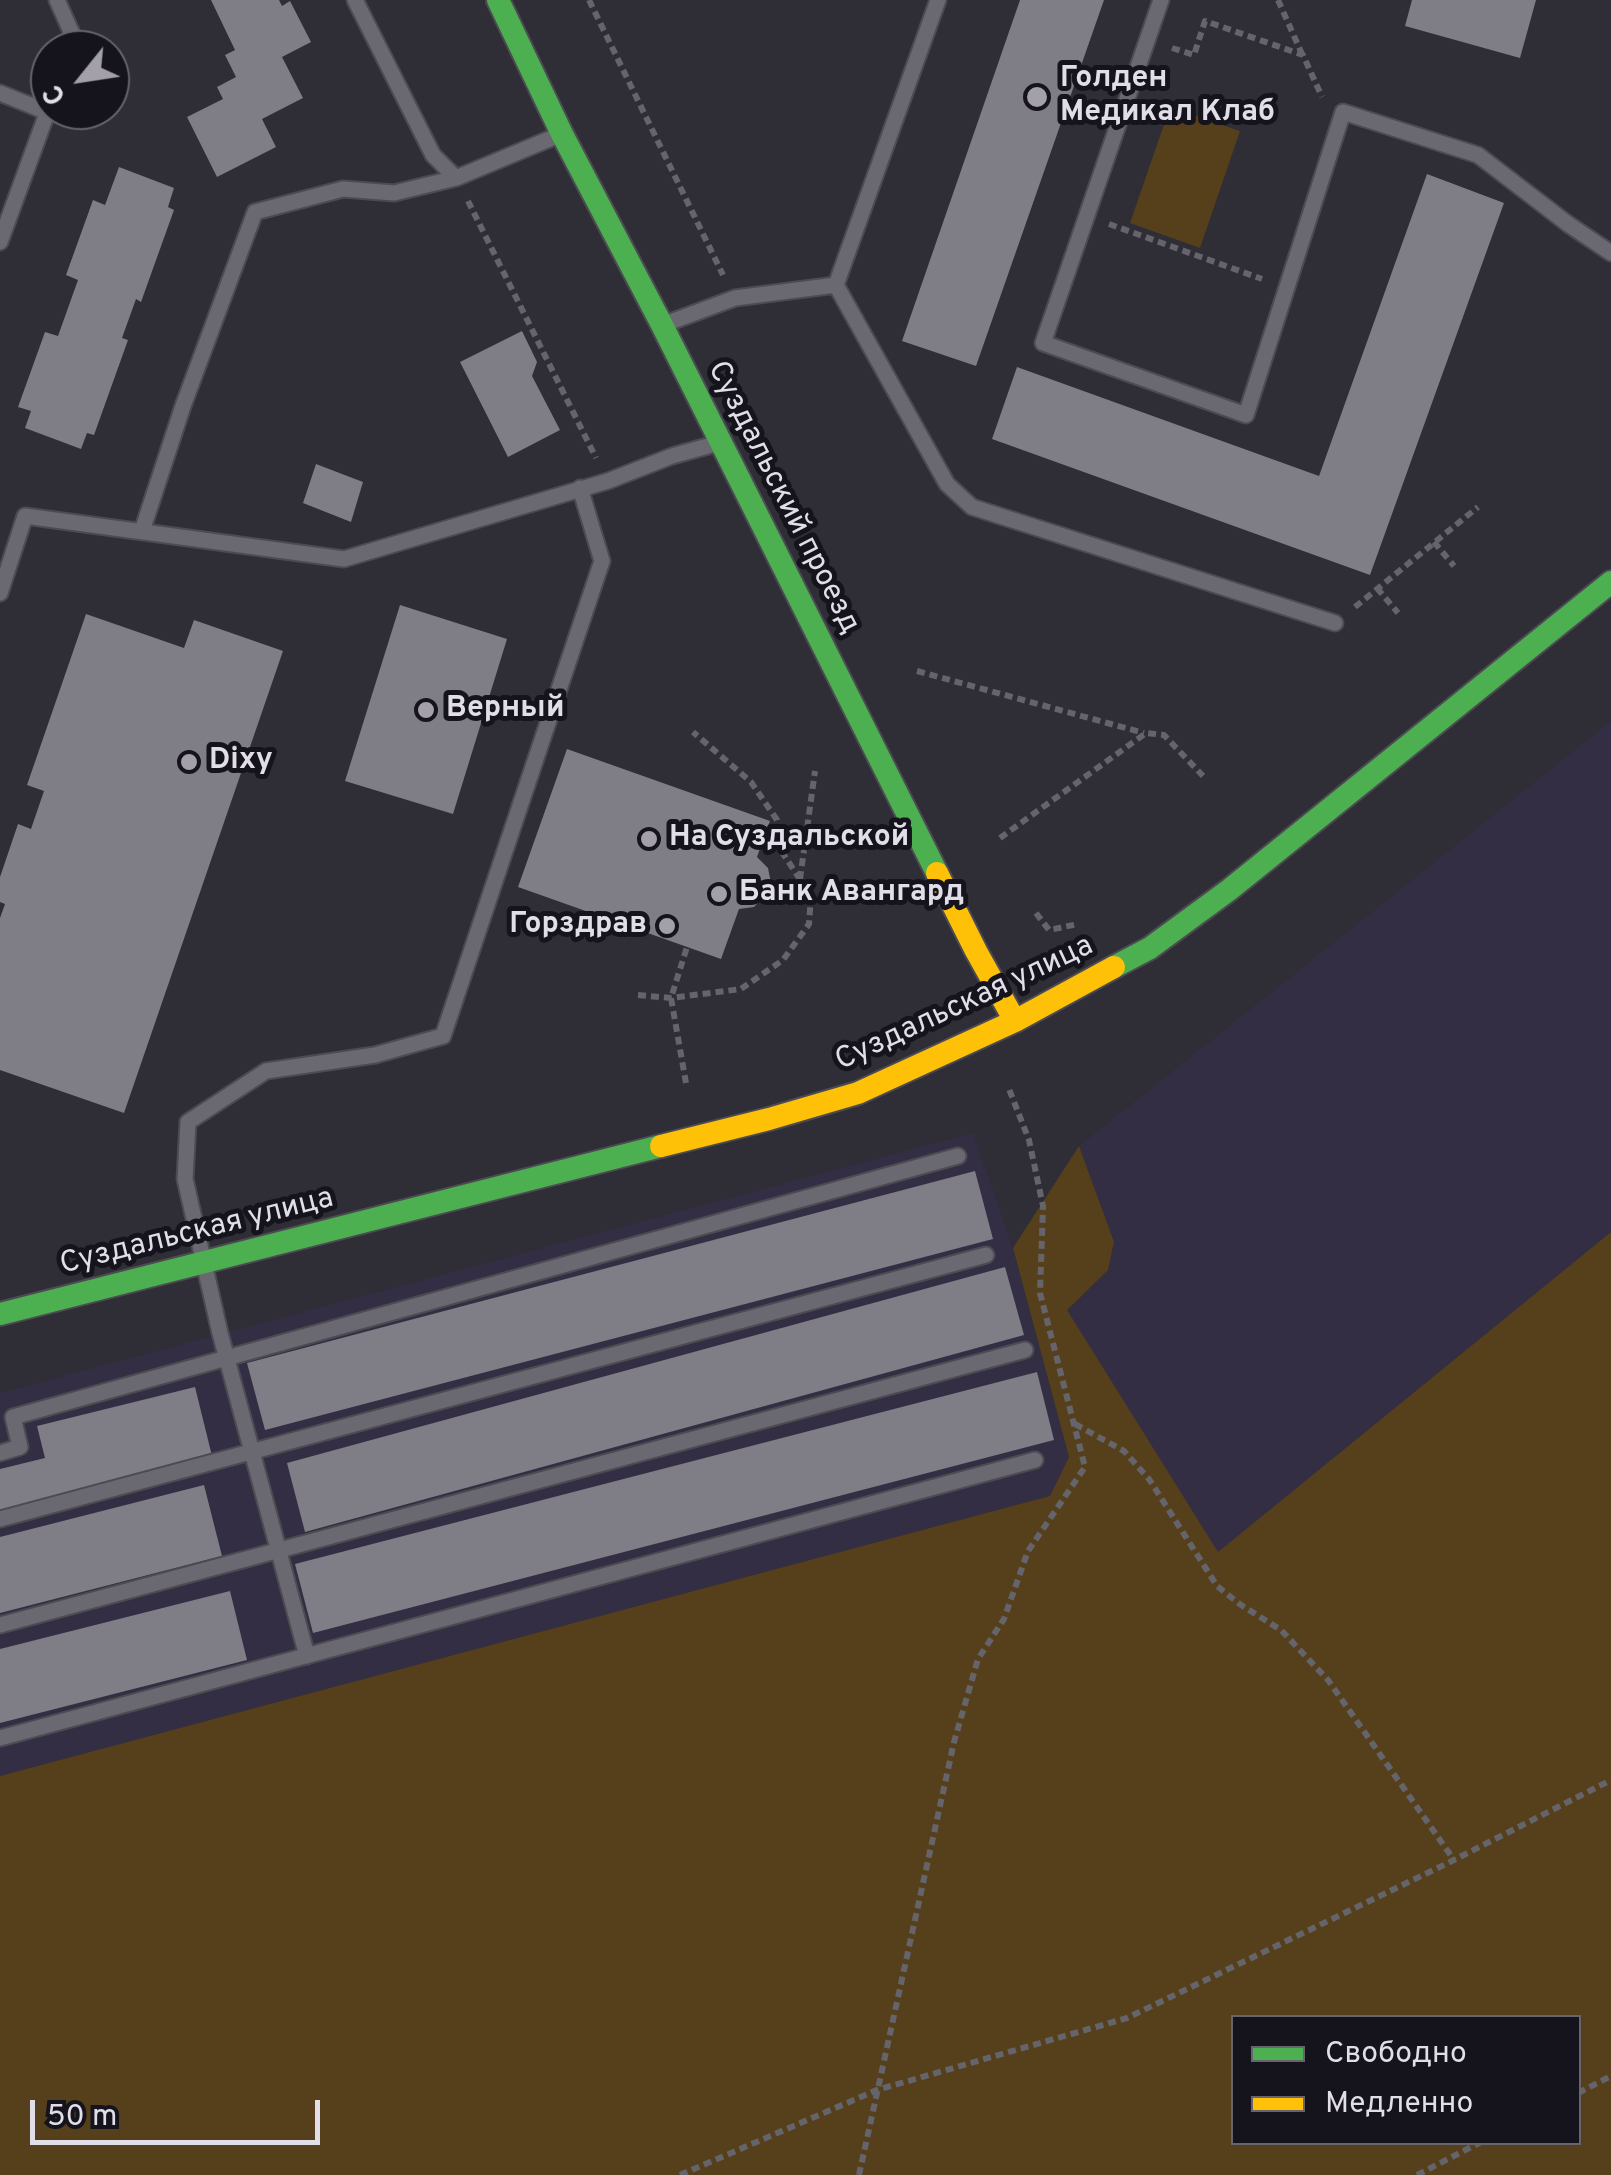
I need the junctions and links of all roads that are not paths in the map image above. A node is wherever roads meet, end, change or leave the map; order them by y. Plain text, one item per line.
1 (57, 0) edge
2 (354, 0) edge
3 (498, 0) edge
4 (938, 0) edge
5 (1162, 0) edge
6 (70, 30) edge
7 (0, 93) edge
8 (30, 102) edge
9 (41, 130) edge
10 (562, 134) junction
11 (456, 178) junction
12 (0, 242) edge
13 (1611, 253) edge
14 (836, 286) junction
15 (662, 326) junction
16 (719, 442) junction
17 (580, 488) junction
18 (142, 531) junction
19 (1611, 582) edge
20 (0, 592) edge
21 (1335, 623) road end
22 (1015, 1021) junction
23 (958, 1156) dead end
24 (986, 1255) dead end
25 (204, 1262) junction
26 (0, 1314) edge
27 (1025, 1350) dead end
28 (227, 1358) junction
29 (0, 1452) edge
30 (252, 1452) junction
31 (1034, 1460) dead end
32 (0, 1519) edge
33 (280, 1550) junction
34 (0, 1626) edge
35 (307, 1656) junction
36 (0, 1738) edge

1 - 6 lane
2 - 11 lane
3 - 10 street, Суздальский проезд
4 - 14 lane
5 - 13 lane
7 - 8 lane
9 - 12 lane
10 - 11 lane
10 - 15 street, Суздальский проезд
11 - 18 lane
14 - 15 lane
14 - 21 lane
15 - 16 street, Суздальский проезд
16 - 17 lane
16 - 22 street, Суздальский проезд
17 - 18 lane
17 - 25 lane
18 - 20 lane
19 - 22 street, Суздальская улица
22 - 25 street, Суздальская улица
23 - 28 lane
24 - 30 lane
25 - 26 street, Суздальская улица
25 - 28 lane
27 - 33 lane
28 - 29 lane
28 - 30 lane
30 - 32 lane
30 - 33 lane
31 - 35 lane
33 - 34 lane
33 - 35 lane
35 - 36 lane

